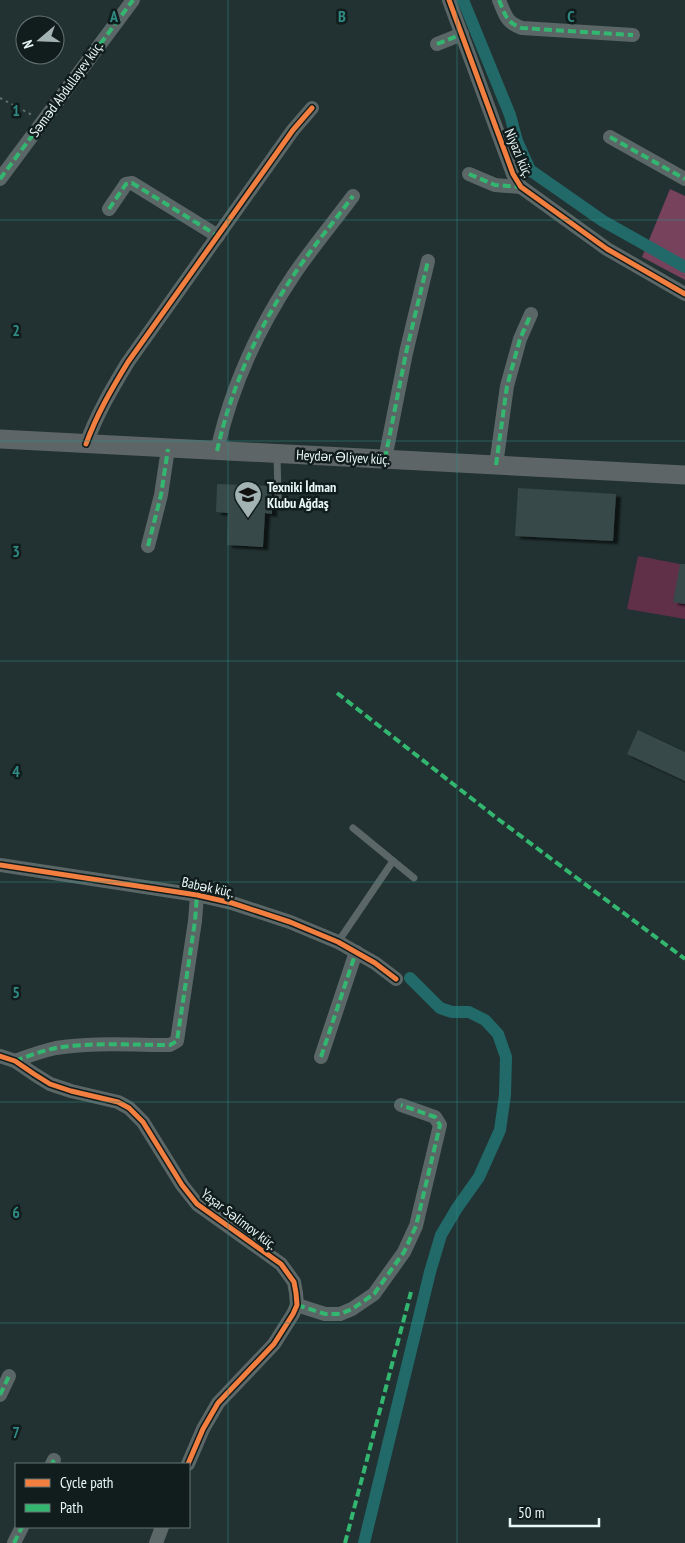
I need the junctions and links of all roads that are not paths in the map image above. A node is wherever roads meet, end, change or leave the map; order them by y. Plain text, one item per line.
1 (133, 0) edge
2 (449, 0) edge
3 (499, 0) edge
4 (462, 34) junction
5 (633, 35) dead end
6 (437, 44) dead end
7 (312, 108) dead end
8 (610, 137) dead end
9 (469, 174) dead end
10 (0, 179) edge
11 (685, 179) edge
12 (521, 187) junction
13 (353, 196) dead end
14 (108, 209) dead end
15 (218, 236) junction
16 (428, 261) dead end
17 (685, 294) edge
18 (531, 314) dead end
19 (0, 440) edge
20 (86, 444) junction
21 (168, 449) junction
22 (217, 452) junction
23 (277, 454) junction
24 (385, 459) junction
25 (496, 464) junction
26 (685, 475) edge
27 (278, 498) dead end
28 (148, 546) dead end
29 (353, 828) dead end
30 (393, 861) junction
31 (0, 864) edge
32 (414, 878) dead end
33 (197, 895) junction
34 (338, 942) junction
35 (356, 952) junction
36 (396, 978) dead end
37 (0, 1056) edge
38 (321, 1057) dead end
39 (15, 1061) junction
40 (401, 1105) dead end
41 (297, 1305) junction
42 (9, 1376) dead end
43 (0, 1395) edge
44 (188, 1463) edge
45 (22, 1528) edge
46 (162, 1528) edge
47 (14, 1543) edge
48 (156, 1543) edge

1 - 10 street, Səməd Abdullayev küç.
2 - 4 street, Niyazi küç.
3 - 5 street
4 - 6 street
4 - 12 street, Niyazi küç.
7 - 15 street
8 - 11 street
9 - 12 street
12 - 17 street, Niyazi küç.
13 - 22 street
14 - 15 street
15 - 20 street
16 - 24 street
18 - 25 street
19 - 20 main road, Heydər Əliyev küç.
20 - 21 main road, Heydər Əliyev küç.
21 - 22 main road, Heydər Əliyev küç.
21 - 28 street
22 - 23 main road, Heydər Əliyev küç.
23 - 24 main road, Heydər Əliyev küç.
23 - 27 lane
24 - 25 main road, Heydər Əliyev küç.
25 - 26 main road, Heydər Əliyev küç.
29 - 30 lane
30 - 32 lane
30 - 34 lane
31 - 33 street, Babək küç.
33 - 34 street, Babək küç.
33 - 39 street
34 - 35 street, Babək küç.
35 - 36 street, Babək küç.
35 - 38 street
37 - 39 street, Yaşar Səlimov küç.
39 - 41 street, Yaşar Səlimov küç.
40 - 41 street
41 - 44 street
42 - 43 street
45 - 47 street
46 - 48 street

